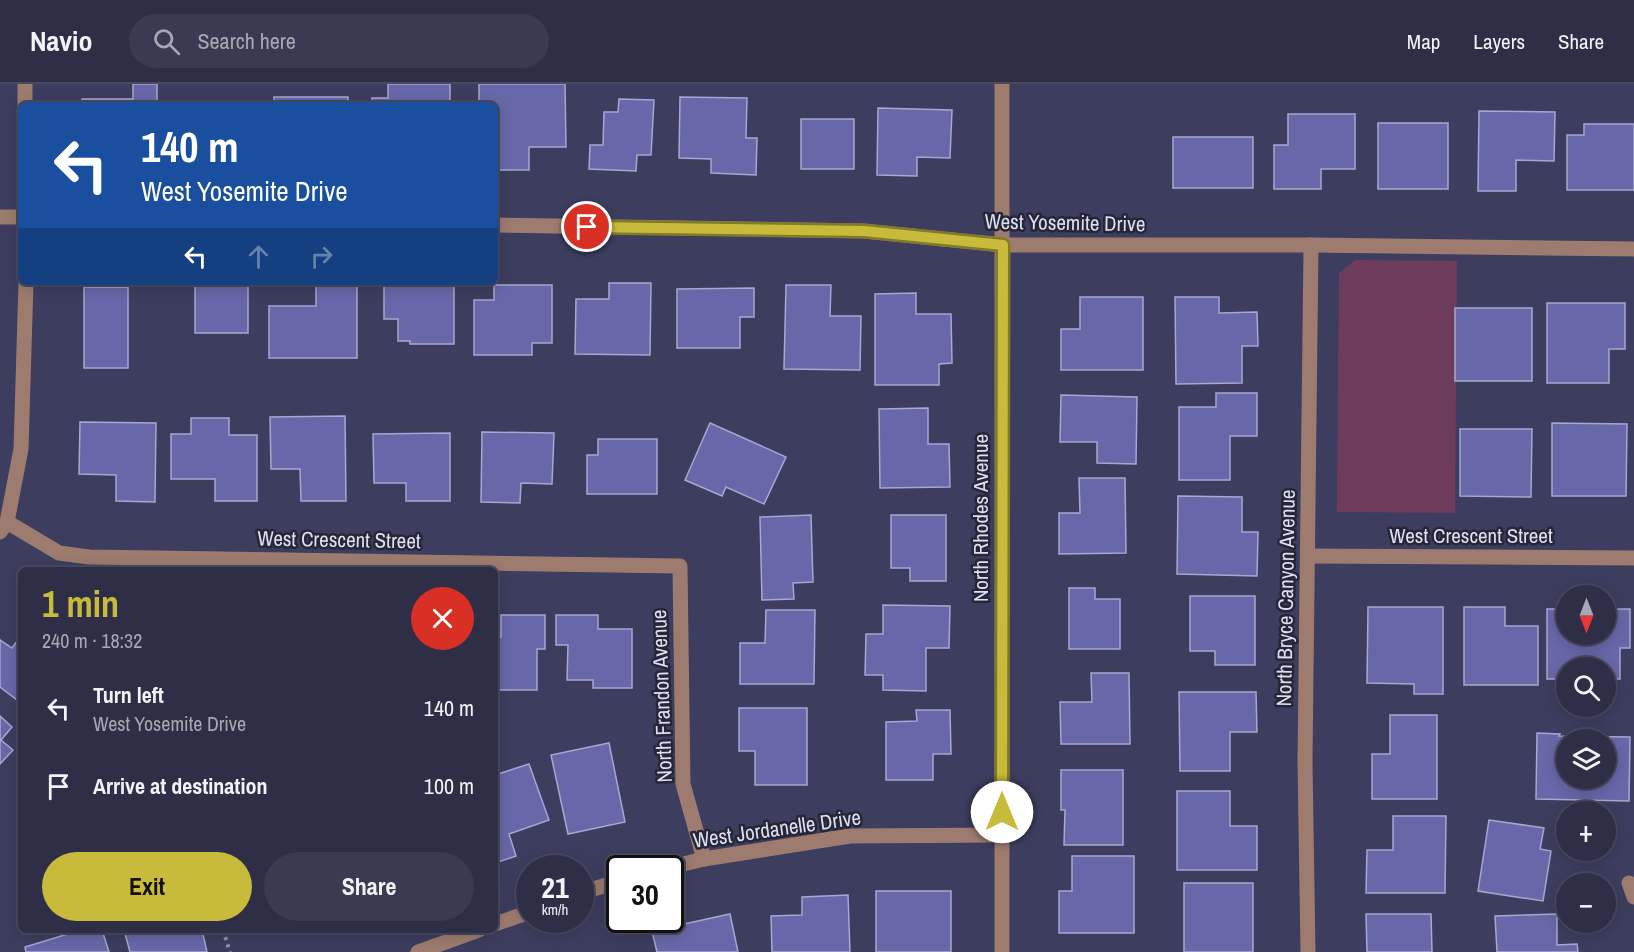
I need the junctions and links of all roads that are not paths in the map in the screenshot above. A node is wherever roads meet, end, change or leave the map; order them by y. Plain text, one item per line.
1 (25, 84) edge
2 (1002, 84) edge
3 (26, 102) edge
4 (0, 217) edge
5 (18, 217) edge
6 (498, 225) edge
7 (1003, 245) junction
8 (1311, 245) junction
9 (1634, 249) edge
10 (26, 285) edge
11 (3, 527) edge
12 (1308, 556) junction
13 (1634, 558) edge
14 (680, 566) joint
15 (1002, 836) junction
16 (704, 859) junction
17 (684, 864) edge
18 (516, 917) edge
19 (498, 923) edge
20 (471, 933) edge
21 (418, 952) edge
22 (1002, 952) edge
23 (1308, 952) edge

1 - 3 street
2 - 7 street, North Rhodes Avenue
4 - 5 street
6 - 7 street, West Yosemite Drive
7 - 8 street, West Yosemite Drive
7 - 15 street, North Rhodes Avenue
8 - 9 street, West Yosemite Drive
8 - 12 street, North Bryce Canyon Avenue
10 - 11 street
11 - 14 street, West Crescent Street
12 - 13 street, West Crescent Street
12 - 23 street, North Bryce Canyon Avenue
14 - 16 street, North Frandon Avenue
15 - 16 street, West Jordanelle Drive
15 - 22 street, North Rhodes Avenue
16 - 17 street, West Jordanelle Drive
18 - 19 street
20 - 21 street

